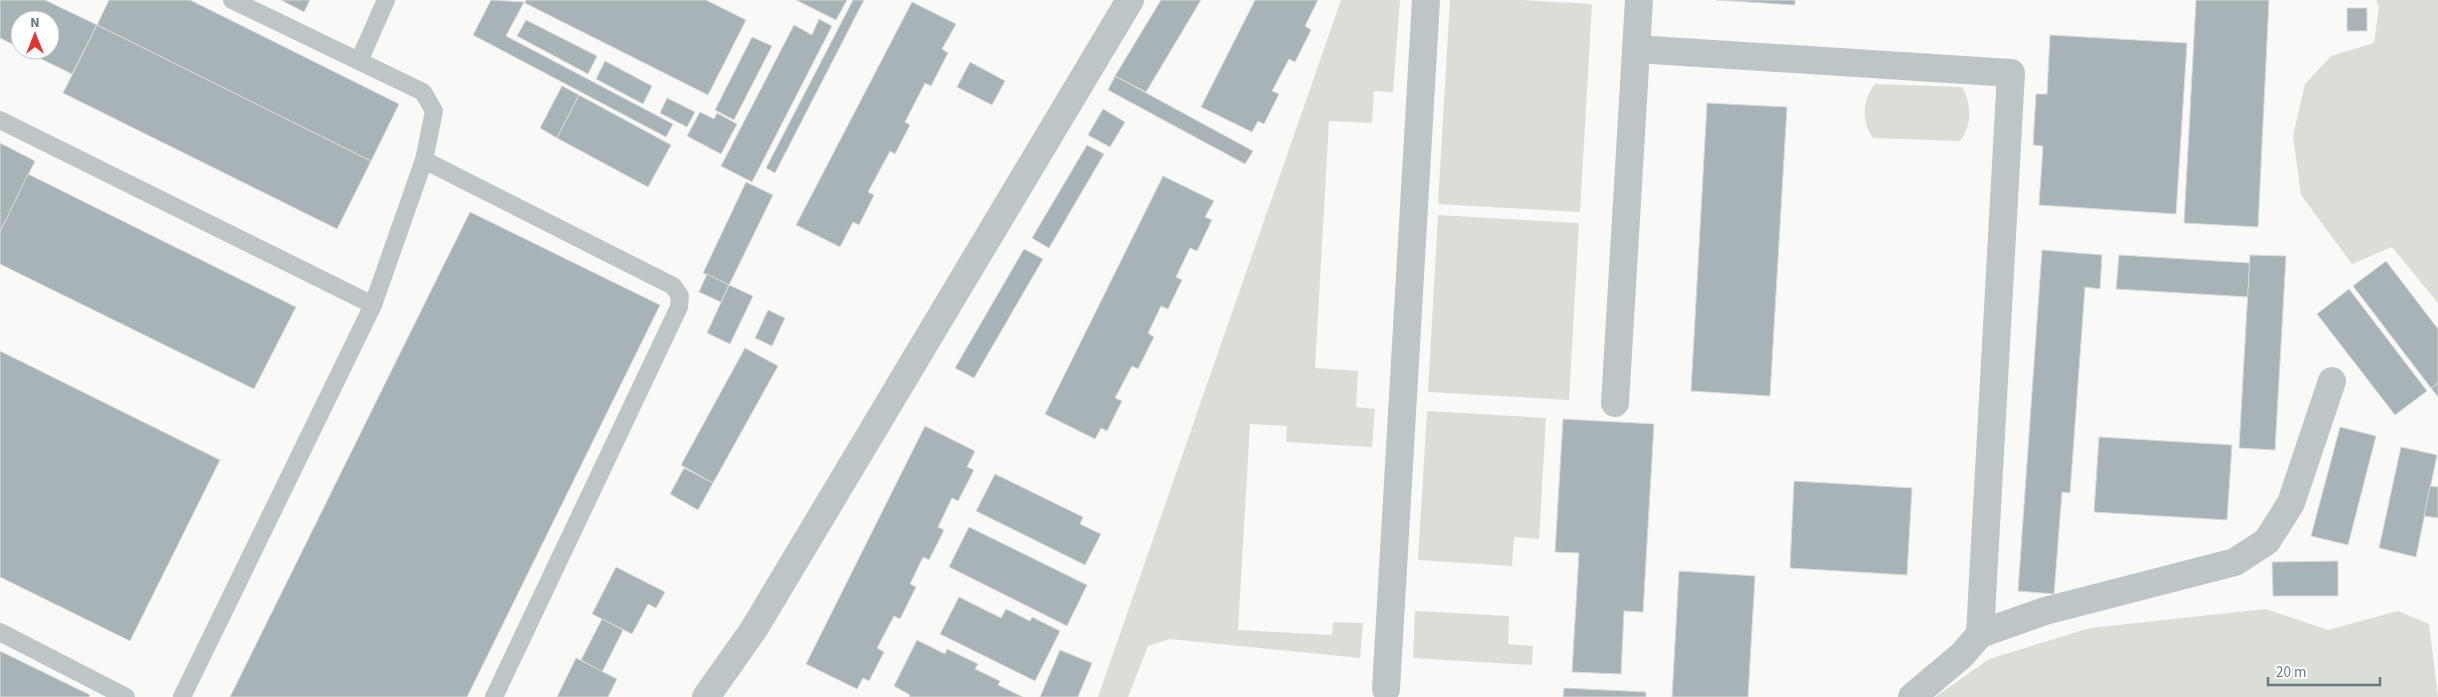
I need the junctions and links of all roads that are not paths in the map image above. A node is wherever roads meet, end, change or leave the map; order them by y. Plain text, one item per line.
1 (232, 0) edge
2 (386, 0) edge
3 (1130, 0) edge
4 (1426, 0) edge
5 (1639, 0) edge
6 (1636, 50) junction
7 (359, 61) junction
8 (0, 120) edge
9 (424, 160) junction
10 (373, 306) junction
11 (2332, 381) dead end
12 (1615, 403) dead end
13 (0, 632) edge
14 (1980, 634) junction
15 (1386, 689) dead end
16 (126, 697) edge
17 (182, 697) edge
18 (494, 697) edge
19 (706, 697) edge
20 (1912, 697) edge

1 - 7 lane
2 - 7 lane
3 - 19 street
4 - 15 street
5 - 6 street
6 - 12 street
6 - 14 street
7 - 9 lane
8 - 10 lane
9 - 10 lane
9 - 18 lane
10 - 17 lane
11 - 14 street
13 - 16 lane
14 - 20 street

